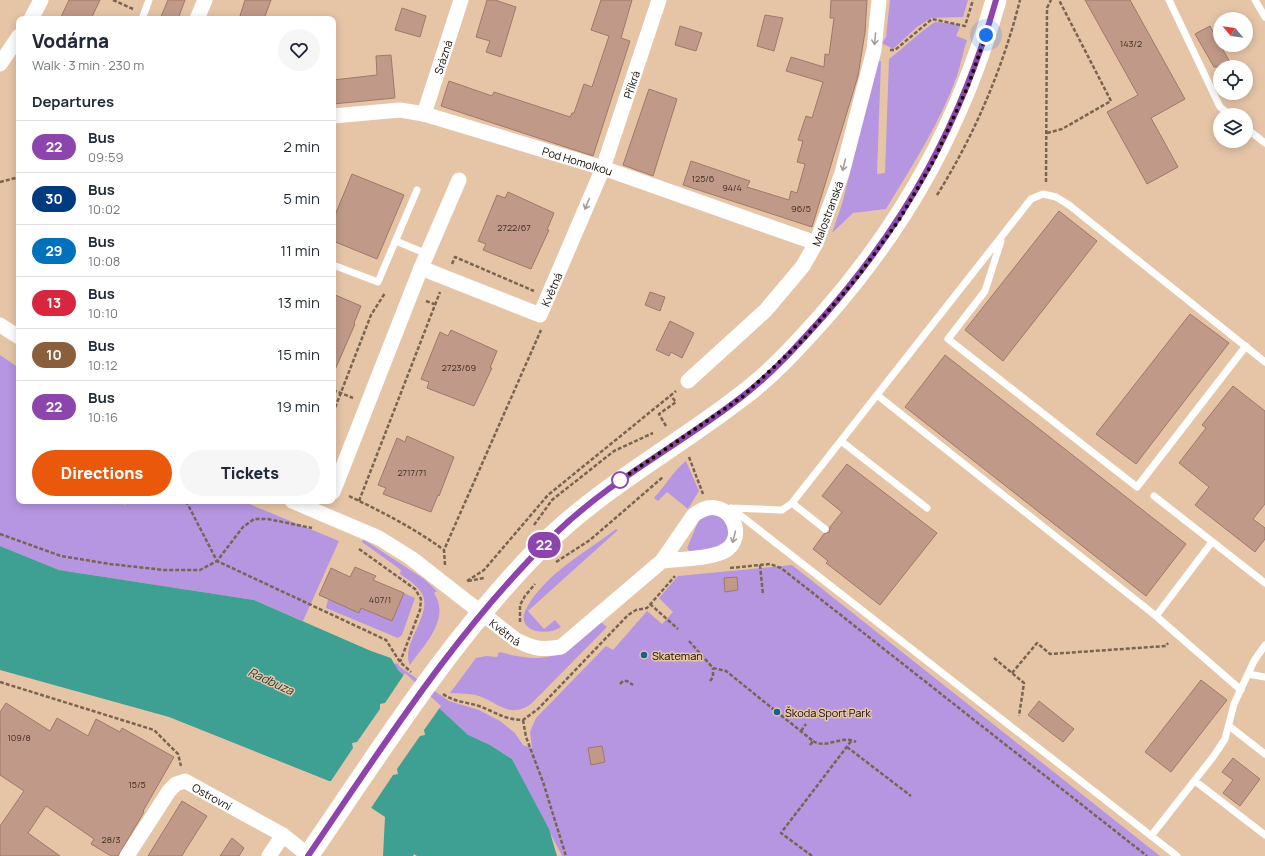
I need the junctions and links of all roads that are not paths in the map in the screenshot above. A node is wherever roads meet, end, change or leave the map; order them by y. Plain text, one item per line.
1 (41, 0) edge
2 (149, 0) edge
3 (204, 0) edge
4 (461, 0) edge
5 (660, 0) edge
6 (879, 0) edge
7 (996, 0) edge
8 (1169, 0) edge
9 (1255, 0) edge
10 (33, 16) edge
11 (143, 16) edge
12 (198, 16) edge
13 (1265, 17) edge
14 (11, 39) edge
15 (0, 64) edge
16 (1221, 108) edge
17 (424, 114) junction
18 (336, 116) edge
19 (1253, 134) edge
20 (1265, 143) edge
21 (603, 168) junction
22 (459, 180) dead end
23 (417, 190) dead end
24 (1003, 236) junction
25 (396, 241) junction
26 (816, 243) junction
27 (424, 261) junction
28 (336, 266) edge
29 (0, 325) edge
30 (16, 335) edge
31 (1246, 346) junction
32 (1265, 362) edge
33 (688, 381) road end
34 (877, 395) junction
35 (841, 441) junction
36 (336, 484) edge
37 (1154, 496) dead end
38 (792, 503) junction
39 (334, 504) edge
40 (719, 508) junction
41 (927, 508) dead end
42 (825, 529) dead end
43 (1212, 542) junction
44 (662, 561) junction
45 (1265, 583) edge
46 (482, 613) junction
47 (1156, 616) junction
48 (1265, 645) edge
49 (1248, 674) junction
50 (1265, 677) edge
51 (1241, 690) junction
52 (1229, 726) junction
53 (1265, 754) edge
54 (1195, 781) junction
55 (283, 835) junction
56 (1265, 835) edge
57 (1151, 836) junction
58 (126, 856) edge
59 (269, 856) edge
60 (309, 856) edge
61 (1177, 856) edge

1 - 10 street
2 - 11 lane
3 - 12 street
4 - 17 street, Srázná
5 - 21 street, Příkrá
6 -> 26 street, Malostranská
7 - 46 main road
8 - 16 lane
9 - 13 lane
14 - 15 street
17 - 18 street, Pod Homolkou
17 - 21 street, Pod Homolkou
19 - 20 lane
21 - 26 street, Pod Homolkou
21 -> 27 street, Květná
22 - 27 street
23 - 25 lane
24 - 31 lane
24 - 31 lane
24 - 34 lane
25 - 27 lane
25 - 28 lane
26 - 33 street, Malostranská
27 - 36 street
29 - 30 street
31 - 32 lane
34 - 35 lane
34 - 47 lane
35 - 38 lane
35 - 41 lane
37 - 43 lane
38 - 40 lane
38 - 42 lane
39 - 46 street, Květná
40 - 44 street, Květná
40 -> 44 street
40 - 57 lane
43 - 45 lane
43 - 47 lane
44 - 46 street, Květná
46 - 60 main road
47 - 51 lane
48 - 49 lane
49 - 50 lane
49 - 51 lane
51 - 52 lane
52 - 53 lane
52 - 54 lane
54 - 56 lane
54 - 57 lane
55 - 58 street, Ostrovní
55 - 59 street
55 - 60 street, Ostrovní
57 - 61 lane

